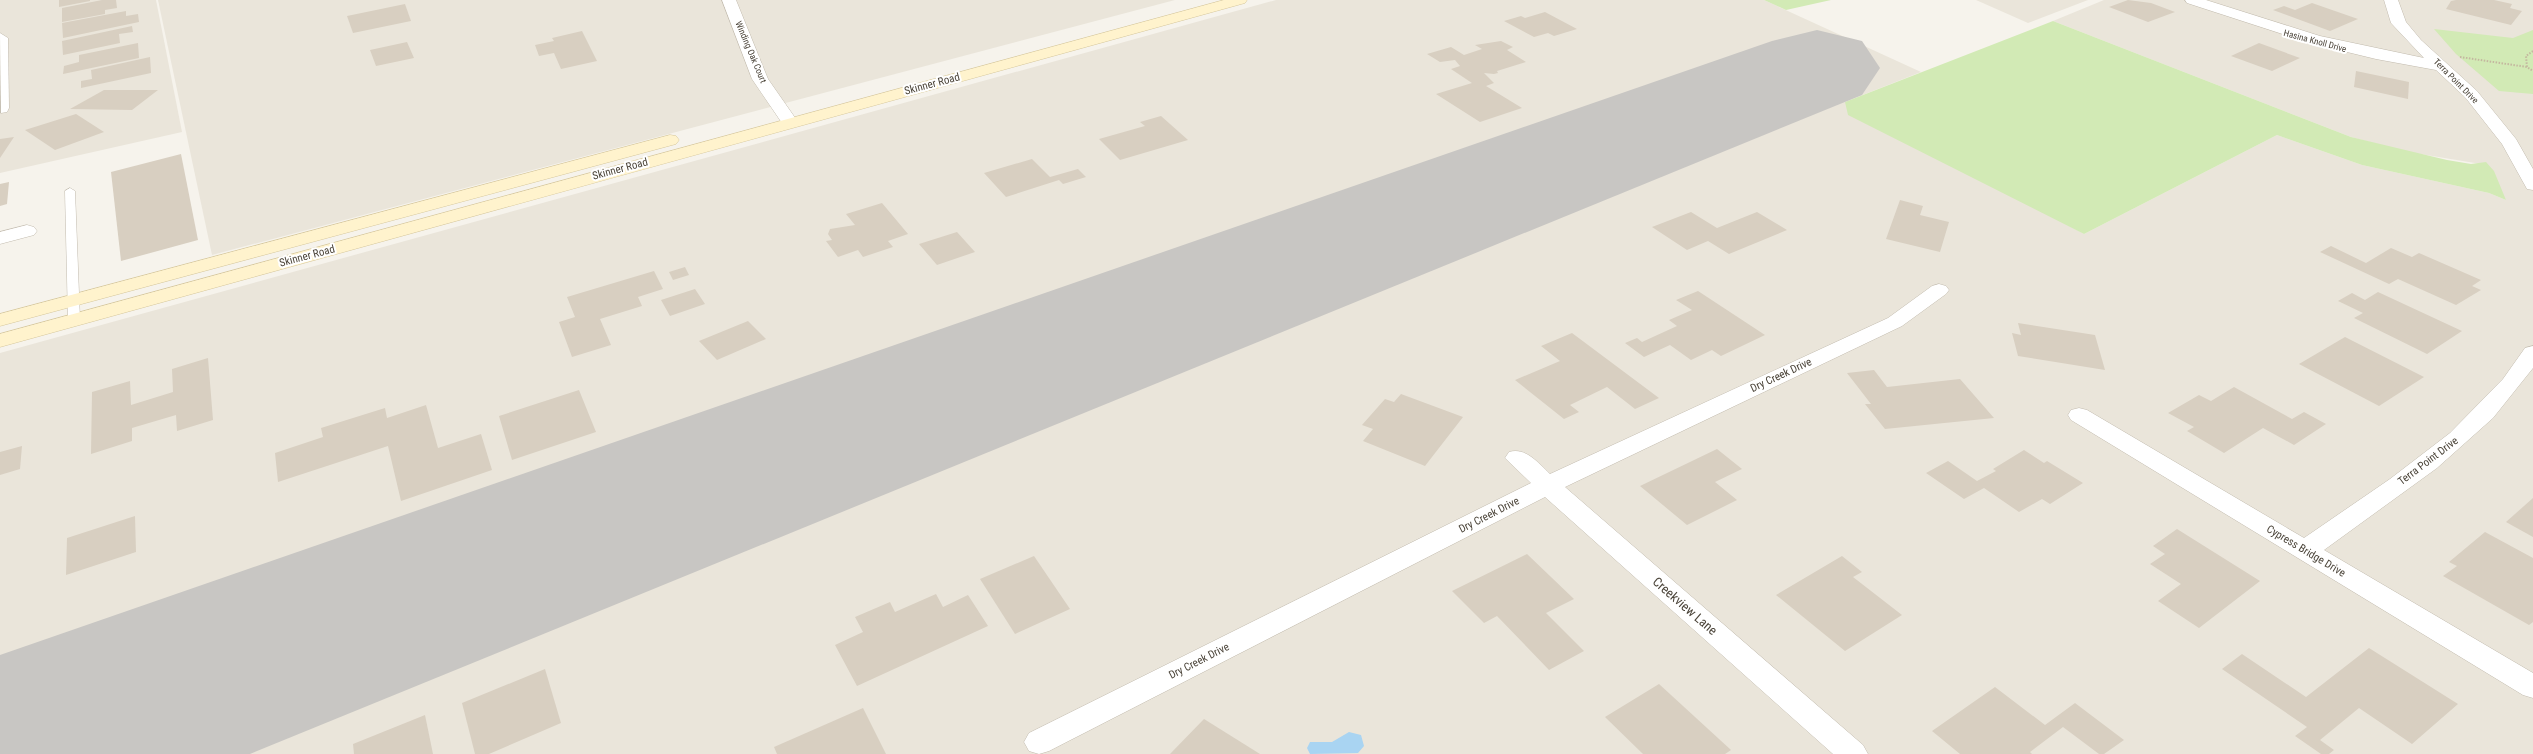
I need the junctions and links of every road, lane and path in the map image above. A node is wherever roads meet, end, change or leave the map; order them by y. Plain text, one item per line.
1 (729, 0) edge
2 (1193, 0) edge
3 (1240, 0) edge
4 (2192, 0) edge
5 (2391, 0) edge
6 (0, 38) edge
7 (2533, 51) edge
8 (2428, 55) junction
9 (0, 66) edge
10 (2441, 66) junction
11 (2527, 67) junction
12 (2533, 70) edge
13 (1, 108) edge
14 (786, 116) junction
15 (2533, 185) edge
16 (70, 191) dead end
17 (27, 231) dead end
18 (0, 238) edge
19 (1939, 290) dead end
20 (74, 300) junction
21 (0, 320) edge
22 (74, 320) junction
23 (0, 341) edge
24 (2533, 353) edge
25 (2079, 415) dead end
26 (1517, 458) dead end
27 (1548, 485) junction
28 (2305, 550) junction
29 (2533, 687) edge
30 (1039, 742) dead end
31 (1853, 754) edge

1 - 14 street, Winding Oak Court
2 - 14 street, Skinner Road
3 - 14 street, Skinner Road
4 - 10 street, Hasina Knoll Drive
5 - 8 street, Terra Point Drive
6 - 9 street
7 - 11 path
8 - 10 street, Terra Point Drive
8 - 11 path
9 - 13 street
10 - 15 street, Terra Point Drive
11 - 12 path
14 - 20 street, Skinner Road
14 - 22 street, Skinner Road
16 - 20 lane
17 - 18 street
19 - 27 street, Dry Creek Drive
20 - 21 street, Skinner Road
20 - 22 lane
22 - 23 street, Skinner Road
24 - 28 street, Terra Point Drive
25 - 28 street, Cypress Bridge Drive
26 - 27 street, Creekview Lane
27 - 30 street, Dry Creek Drive
27 - 31 street, Creekview Lane
28 - 29 street, Cypress Bridge Drive

